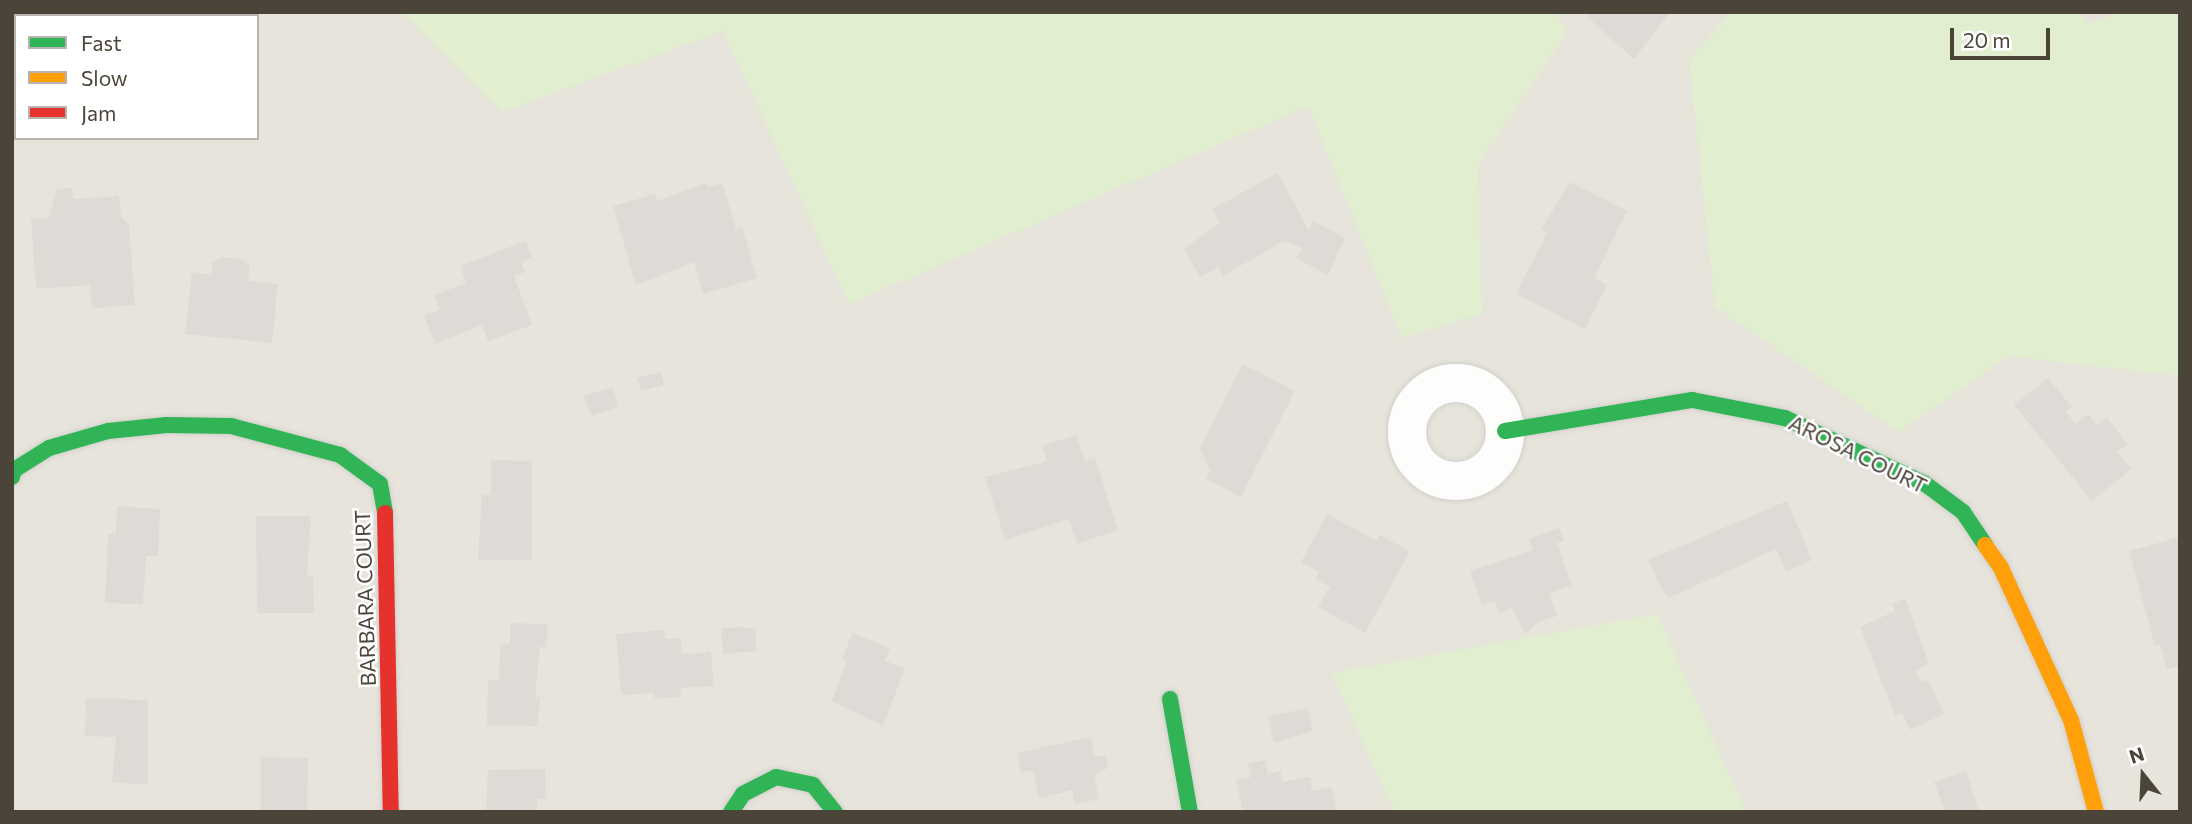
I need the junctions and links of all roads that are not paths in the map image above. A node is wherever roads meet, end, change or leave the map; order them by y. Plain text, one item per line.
1 (1505, 431) dead end
2 (12, 477) edge
3 (1170, 699) dead end
4 (391, 812) edge
5 (732, 812) edge
6 (835, 812) edge
7 (1190, 812) edge
8 (2096, 812) edge

1 - 8 street, AROSA COURT
2 - 4 street, BARBARA COURT
3 - 7 street
5 - 6 street

